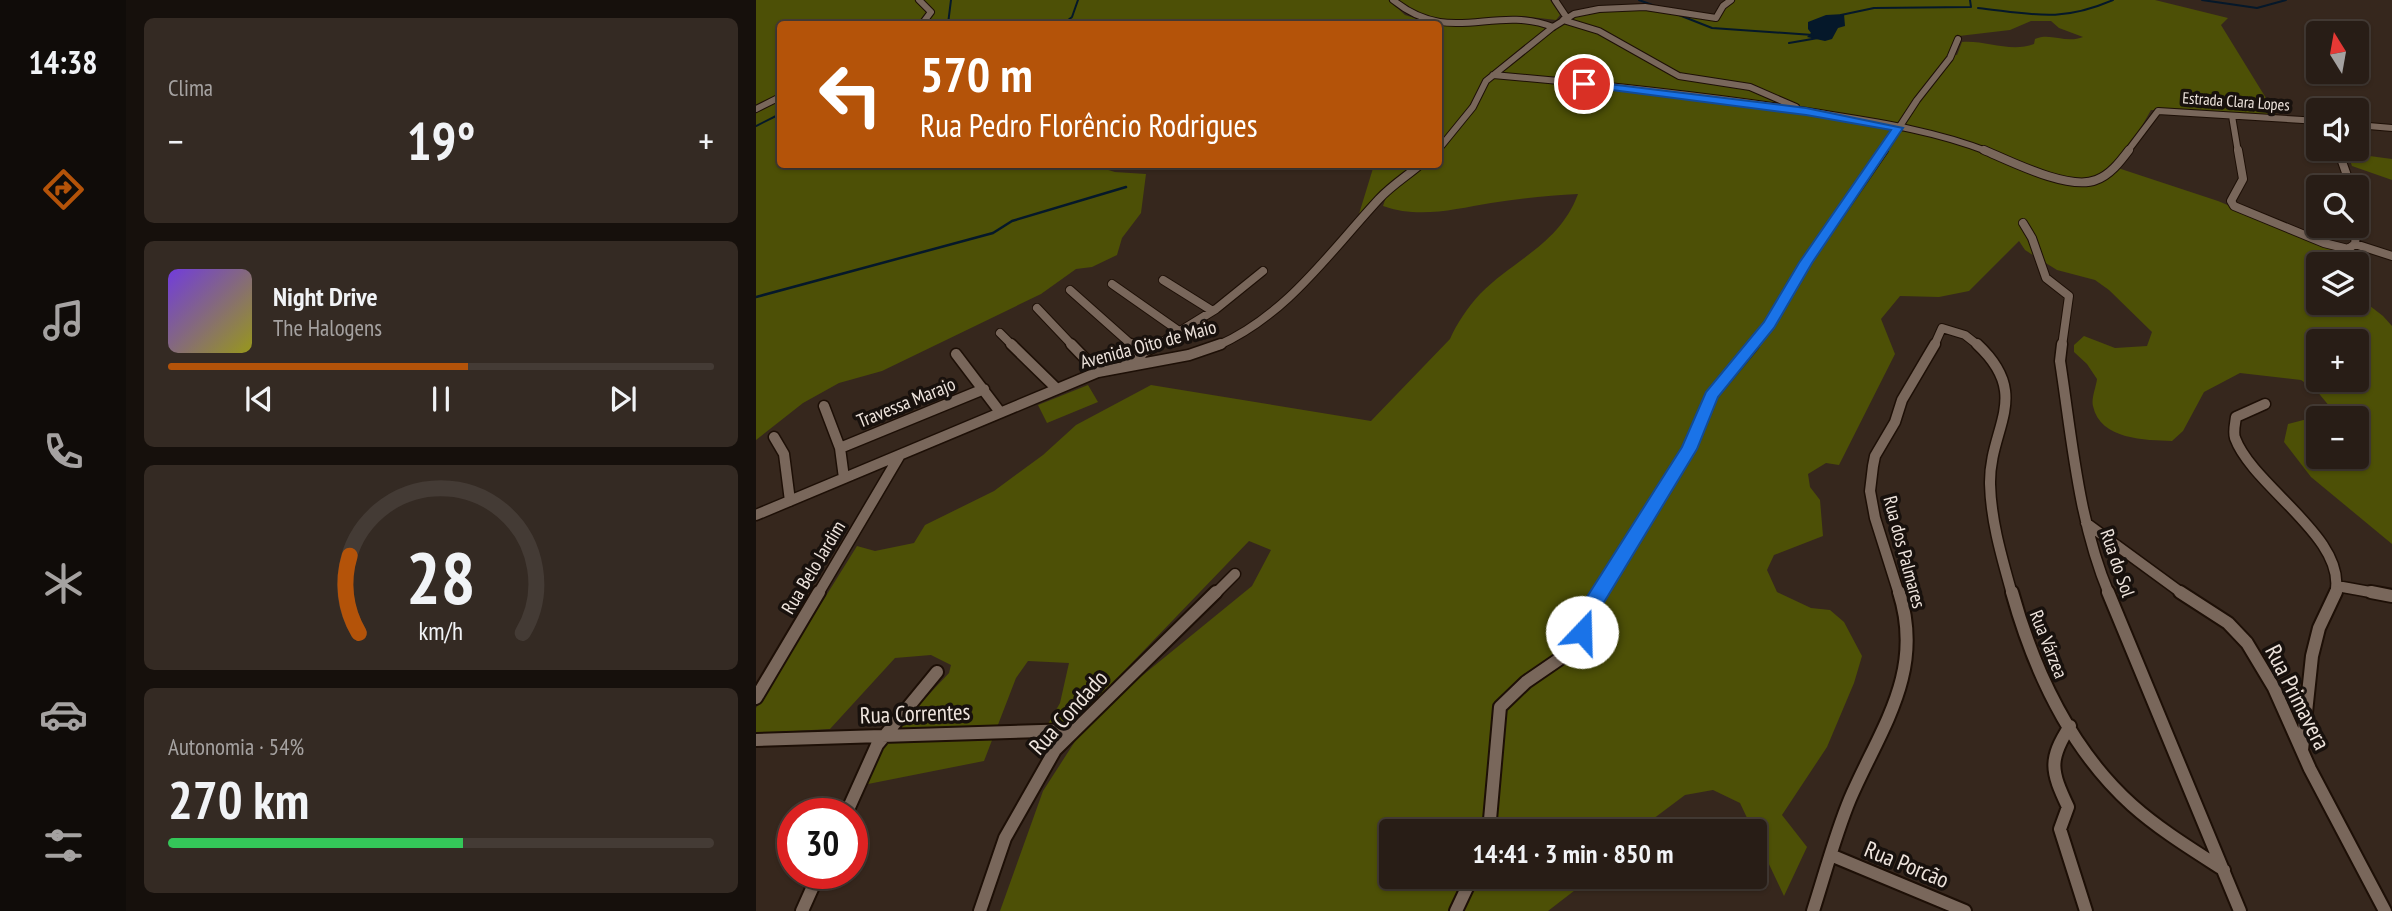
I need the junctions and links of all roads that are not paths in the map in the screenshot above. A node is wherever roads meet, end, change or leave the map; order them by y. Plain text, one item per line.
1 (919, 0) edge
2 (1393, 0) edge
3 (1555, 0) edge
4 (1731, 0) edge
5 (1565, 19) junction
6 (924, 21) edge
7 (1553, 27) junction
8 (1958, 39) dead end
9 (1493, 75) junction
10 (777, 98) edge
11 (756, 109) edge
12 (1806, 111) junction
13 (2232, 116) junction
14 (2306, 120) edge
15 (2369, 126) edge
16 (1898, 128) junction
17 (2392, 128) edge
18 (1442, 145) edge
19 (1416, 168) edge
20 (2023, 223) dead end
21 (2354, 238) edge
22 (2352, 246) junction
23 (2392, 256) edge
24 (1263, 271) dead end
25 (1163, 281) dead end
26 (1112, 284) dead end
27 (1070, 290) dead end
28 (1037, 308) dead end
29 (1212, 310) junction
30 (1941, 328) joint
31 (1179, 331) junction
32 (1000, 333) dead end
33 (956, 354) dead end
34 (1142, 354) junction
35 (1113, 367) junction
36 (1098, 372) junction
37 (984, 389) junction
38 (1057, 389) junction
39 (2265, 404) dead end
40 (824, 406) dead end
41 (1000, 412) junction
42 (774, 437) dead end
43 (840, 448) junction
44 (901, 454) junction
45 (844, 478) junction
46 (790, 502) junction
47 (756, 515) edge
48 (2085, 522) junction
49 (1235, 574) dead end
50 (2337, 586) junction
51 (2392, 596) edge
52 (937, 672) dead end
53 (756, 698) edge
54 (2070, 726) junction
55 (1075, 730) junction
56 (885, 735) junction
57 (756, 740) edge
58 (2302, 751) junction
59 (853, 798) edge
60 (1490, 819) edge
61 (1833, 856) junction
62 (2224, 870) junction
63 (812, 889) edge
64 (1466, 889) edge
65 (802, 911) edge
66 (980, 911) edge
67 (1456, 911) edge
68 (1813, 911) edge
69 (1965, 911) edge
70 (2086, 911) edge
71 (2240, 911) edge
72 (2385, 911) edge

1 - 6 street
2 - 7 street
3 - 5 street
4 - 5 street
5 - 7 street
5 - 12 street
7 - 9 street
8 - 16 street
9 - 12 street
9 - 18 street
10 - 11 street
12 - 16 street
13 - 14 street, Estrada Clara Lopes
13 - 16 street, Estrada Clara Lopes
13 - 22 street
15 - 17 street
16 - 60 street
19 - 35 street, Avenida Oito de Maio
20 - 48 street, Rua do Sol
21 - 22 street
22 - 23 street
24 - 29 street
25 - 29 street
26 - 31 street
27 - 34 street
28 - 36 street
29 - 31 street
30 - 54 street, Rua Várzea
30 - 61 street, Rua dos Palmares
31 - 34 street
32 - 38 street
33 - 37 street
34 - 35 street
35 - 36 street, Avenida Oito de Maio
36 - 38 street, Avenida Oito de Maio
37 - 41 street
37 - 43 street, Travessa Marajo
38 - 41 street, Avenida Oito de Maio
39 - 50 street
40 - 43 street
41 - 44 street, Avenida Oito de Maio
42 - 46 street
43 - 45 street
44 - 45 street, Avenida Oito de Maio
44 - 53 street, Rua Belo Jardim
45 - 46 street, Avenida Oito de Maio
46 - 47 street, Avenida Oito de Maio
48 - 58 street, Rua Primavera
48 - 62 street, Rua do Sol
49 - 55 street, Rua Condado
50 - 51 street
50 - 58 street
52 - 56 street
54 - 62 street, Rua Várzea
54 - 70 street
55 - 56 street, Rua Correntes
55 - 66 street, Rua Condado
56 - 57 street, Rua Correntes
56 - 59 street
58 - 72 street, Rua Primavera
61 - 68 street, Rua dos Palmares
61 - 69 street, Rua Porcão
62 - 71 street, Rua do Sol
63 - 65 street
64 - 67 street

